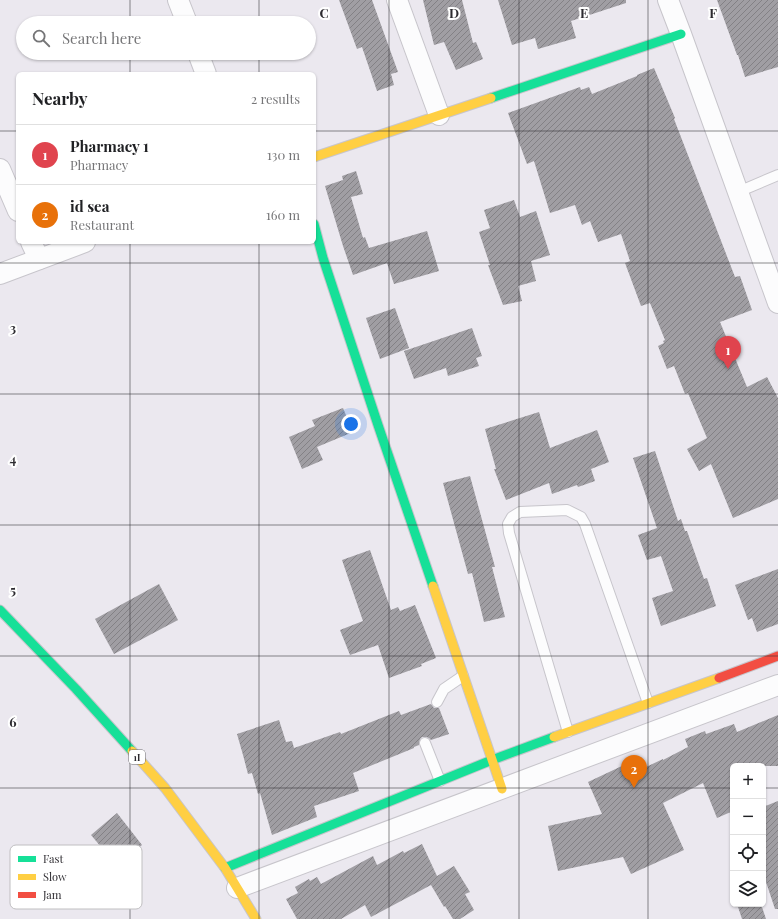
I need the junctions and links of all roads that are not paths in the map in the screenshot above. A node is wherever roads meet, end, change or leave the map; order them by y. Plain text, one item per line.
1 (178, 0) edge
2 (397, 0) edge
3 (668, 0) edge
4 (184, 16) edge
5 (681, 34) junction
6 (201, 60) edge
7 (205, 72) edge
8 (439, 115) junction
9 (316, 156) edge
10 (0, 169) edge
11 (778, 175) edge
12 (738, 192) junction
13 (16, 206) edge
14 (316, 232) edge
15 (74, 244) edge
16 (35, 251) edge
17 (0, 274) edge
18 (778, 303) edge
19 (0, 610) edge
20 (778, 656) edge
21 (463, 676) junction
22 (778, 685) edge
23 (437, 702) dead end
24 (648, 703) junction
25 (568, 732) junction
26 (425, 743) dead end
27 (492, 760) junction
28 (440, 781) junction
29 (502, 788) junction
30 (225, 868) junction
31 (237, 888) junction
32 (256, 919) edge

1 - 4 street
2 - 8 street
3 - 5 street
5 - 8 main road
5 - 12 street
6 - 7 street
8 - 9 main road
10 - 13 street
11 - 12 lane
12 - 18 street
14 - 21 main road
15 - 16 street
16 - 17 street
19 - 30 main road, 1I
20 - 24 main road
21 - 23 lane
21 - 27 main road
22 - 29 street
24 - 25 main road
24 - 25 lane
25 - 27 main road
26 - 28 lane
27 - 28 main road
27 - 29 main road
28 - 30 main road
29 - 31 street
30 - 31 main road, 1I
31 - 32 main road, 1I

